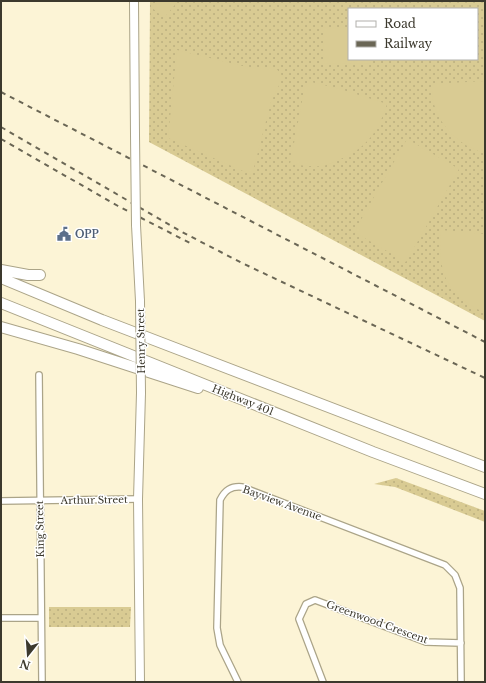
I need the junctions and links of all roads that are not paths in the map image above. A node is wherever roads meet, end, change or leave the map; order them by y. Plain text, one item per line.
1 (134, 1) edge
2 (1, 270) edge
3 (40, 274) dead end
4 (1, 278) edge
5 (1, 303) edge
6 (1, 327) edge
7 (38, 375) dead end
8 (373, 452) junction
9 (485, 467) edge
10 (485, 494) edge
11 (138, 499) junction
12 (40, 500) junction
13 (1, 501) edge
14 (1, 618) edge
15 (41, 618) junction
16 (461, 643) junction
17 (42, 682) edge
18 (140, 682) edge
19 (238, 682) edge
20 (323, 682) edge
21 (461, 682) edge

1 - 11 main road, Henry Street, bridge
2 - 3 highway
4 - 9 highway
5 - 8 highway, Highway 401
6 - 8 highway
7 - 12 street, King Street
8 - 10 highway, Highway 401
11 - 12 street, Arthur Street
11 - 18 main road, Henry Street
12 - 13 street, Arthur Street
12 - 15 street, King Street
14 - 15 street
15 - 17 street, King Street
16 - 19 street, Bayview Avenue
16 - 20 street, Greenwood Crescent
16 - 21 street, Bayview Avenue

